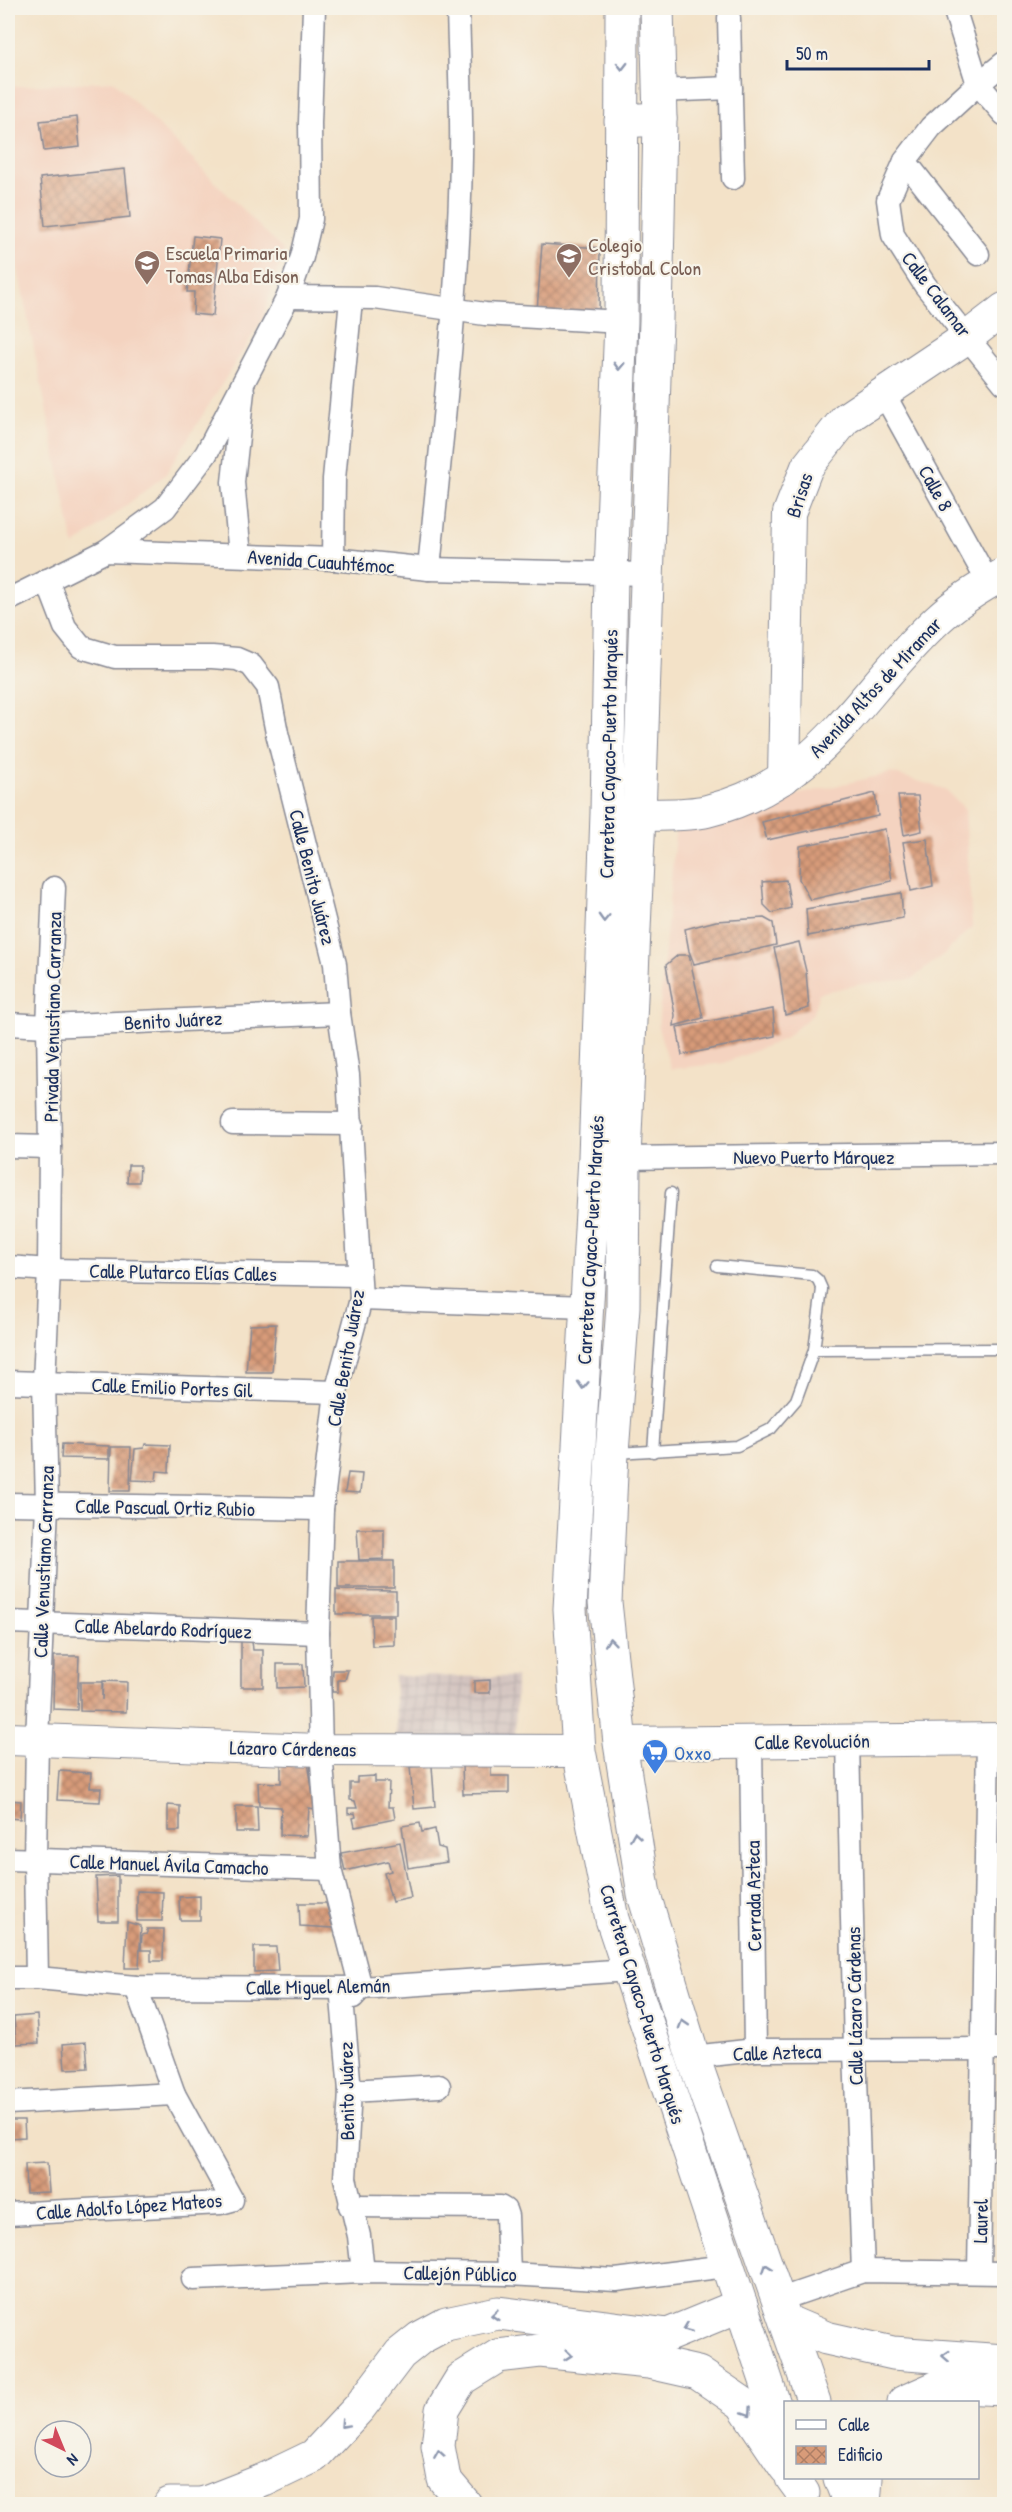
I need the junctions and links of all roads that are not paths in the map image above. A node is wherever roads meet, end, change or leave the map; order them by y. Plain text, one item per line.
1 (314, 8) edge
2 (458, 8) edge
3 (622, 8) edge
4 (657, 8) edge
5 (954, 8) edge
6 (729, 18) dead end
7 (1005, 63) edge
8 (978, 84) junction
9 (731, 88) junction
10 (659, 105) junction
11 (1005, 114) edge
12 (621, 121) junction
13 (905, 161) junction
14 (733, 178) dead end
15 (978, 254) dead end
16 (288, 297) junction
17 (351, 299) junction
18 (454, 308) junction
19 (1005, 309) edge
20 (621, 322) junction
21 (969, 336) junction
22 (244, 378) junction
23 (1005, 382) edge
24 (884, 394) junction
25 (106, 552) junction
26 (240, 555) junction
27 (333, 559) junction
28 (429, 569) junction
29 (611, 573) junction
30 (646, 574) junction
31 (996, 578) edge
32 (47, 580) junction
33 (8, 600) edge
34 (784, 778) junction
35 (639, 815) junction
36 (54, 888) dead end
37 (339, 1012) junction
38 (8, 1024) edge
39 (48, 1026) junction
40 (233, 1123) dead end
41 (352, 1124) junction
42 (8, 1146) edge
43 (51, 1147) junction
44 (1005, 1153) edge
45 (624, 1158) junction
46 (671, 1193) dead end
47 (717, 1266) dead end
48 (8, 1267) edge
49 (49, 1270) junction
50 (359, 1275) junction
51 (361, 1299) junction
52 (587, 1307) junction
53 (1005, 1349) edge
54 (814, 1350) junction
55 (8, 1382) edge
56 (44, 1382) junction
57 (336, 1392) junction
58 (596, 1450) junction
59 (653, 1452) junction
60 (8, 1504) edge
61 (47, 1505) junction
62 (322, 1509) junction
63 (8, 1622) edge
64 (43, 1625) junction
65 (318, 1633) junction
66 (22, 1740) edge
67 (996, 1740) edge
68 (848, 1741) junction
69 (751, 1742) junction
70 (620, 1743) junction
71 (321, 1750) junction
72 (579, 1751) junction
73 (8, 1859) edge
74 (35, 1860) junction
75 (330, 1869) junction
76 (629, 1970) junction
77 (8, 1978) edge
78 (37, 1978) junction
79 (136, 1987) junction
80 (361, 1988) junction
81 (982, 2049) junction
82 (1005, 2049) edge
83 (755, 2050) junction
84 (855, 2050) junction
85 (693, 2057) junction
86 (439, 2086) dead end
87 (350, 2091) junction
88 (174, 2094) junction
89 (8, 2103) edge
90 (351, 2206) junction
91 (8, 2214) edge
92 (726, 2266) junction
93 (863, 2271) junction
94 (979, 2271) junction
95 (363, 2272) junction
96 (1005, 2273) edge
97 (509, 2274) junction
98 (193, 2278) dead end
99 (741, 2305) junction
100 (782, 2311) junction
101 (1005, 2361) edge
102 (1005, 2389) edge
103 (813, 2401) edge
104 (908, 2401) edge
105 (784, 2434) edge
106 (784, 2465) edge
107 (840, 2479) edge
108 (866, 2479) edge
109 (209, 2504) edge
110 (170, 2505) edge
111 (465, 2505) edge
112 (850, 2505) edge
113 (864, 2505) edge

1 - 16 street
2 - 18 street
3 -> 12 main road, Carretera Cayaco-Puerto Marqués
4 - 10 main road, Carretera Cayaco-Puerto Marqués
5 - 8 street
6 - 9 street
7 - 8 street, Calle Calamar
8 - 11 street
8 - 13 street, Calle Calamar
9 - 10 street
9 - 14 street
10 - 12 main road
10 - 30 main road, Carretera Cayaco-Puerto Marqués
12 - 20 main road, Carretera Cayaco-Puerto Marqués
13 - 15 street
13 - 21 street, Calle Calamar
16 - 17 street
16 - 22 street
17 - 18 street
17 - 27 street
18 - 20 street
18 - 28 street
19 - 21 street, Brisas
20 -> 29 main road, Carretera Cayaco-Puerto Marqués
21 - 23 street, Calle Calamar
21 - 24 street, Brisas
22 - 25 street
22 - 26 street
24 - 31 street, Calle 8
24 - 34 street, Brisas
25 - 26 street, Avenida Cuauhtémoc
25 - 32 street, Avenida Cuauhtémoc
26 - 27 street, Avenida Cuauhtémoc
27 - 28 street, Avenida Cuauhtémoc
28 - 29 street, Avenida Cuauhtémoc
29 - 30 street, Avenida Cuauhtémoc
29 -> 52 main road, Carretera Cayaco-Puerto Marqués
30 - 35 main road, Carretera Cayaco-Puerto Marqués
31 - 34 street, Avenida Altos de Miramar
32 - 33 street, Avenida Cuauhtémoc
32 - 37 street, Calle Benito Juárez
34 - 35 street, Avenida Altos de Miramar
35 - 45 main road, Carretera Cayaco-Puerto Marqués
36 - 39 street, Privada Venustiano Carranza
37 - 39 street, Benito Juárez
37 - 41 street, Calle Benito Juárez
38 - 39 street, Benito Juárez
39 - 43 street, Privada Venustiano Carranza
40 - 41 street
41 - 50 street, Calle Benito Juárez
42 - 43 street
43 - 49 street, Calle Venustiano Carranza
44 - 45 street, Nuevo Puerto Márquez
45 - 58 main road, Carretera Cayaco-Puerto Marqués
46 - 59 lane
47 - 54 lane
48 - 49 street, Calle Plutarco Elías Calles
49 - 50 street, Calle Plutarco Elías Calles
49 - 56 street, Calle Venustiano Carranza
50 - 51 street, Calle Benito Juárez
51 - 52 street
51 - 57 street, Calle Benito Juárez
52 -> 58 main road, Carretera Cayaco-Puerto Marqués
53 - 54 lane
54 - 59 lane
55 - 56 street, Calle Emilio Portes Gil
56 - 57 street, Calle Emilio Portes Gil
56 - 61 street, Calle Venustiano Carranza
57 - 62 street, Calle Benito Juárez
58 - 59 lane
70 -> 58 main road, Carretera Cayaco-Puerto Marqués
58 - 72 main road, Carretera Cayaco-Puerto Marqués
60 - 61 street, Calle Pascual Ortiz Rubio
61 - 62 street, Calle Pascual Ortiz Rubio
61 - 64 street, Calle Venustiano Carranza
62 - 65 street, Calle Benito Juárez
63 - 64 street, Calle Abelardo Rodríguez
64 - 65 street, Calle Abelardo Rodríguez
64 - 66 street, Calle Venustiano Carranza
65 - 71 street, Calle Benito Juárez
66 - 71 street, Lázaro Cárdeneas
66 - 74 street, Calle Venustiano Carranza
67 - 68 street, Calle Revolución
67 - 81 street, Laurel
68 - 69 street, Calle Revolución
68 - 84 street, Calle Lázaro Cárdenas
69 - 70 street, Calle Revolución
69 - 83 street, Cerrada Azteca
85 -> 70 main road, Carretera Cayaco-Puerto Marqués
71 - 72 street, Lázaro Cárdeneas
71 - 75 street, Calle Benito Juárez
72 - 76 main road, Carretera Cayaco-Puerto Marqués
73 - 74 street, Calle Manuel Ávila Camacho
74 - 75 street, Calle Manuel Ávila Camacho
74 - 78 street, Calle Venustiano Carranza
75 - 80 street, Calle Benito Juárez
76 - 80 street, Calle Miguel Alemán
76 - 92 main road, Carretera Cayaco-Puerto Marqués
77 - 78 street, Calle Miguel Alemán
78 - 79 street, Calle Miguel Alemán
79 - 80 street, Calle Miguel Alemán
79 - 88 street, Calle Adolfo López Mateos
80 - 87 street, Benito Juárez
81 - 82 street, Calle Azteca
81 - 84 street, Calle Azteca
81 - 94 street, Laurel
83 - 84 street, Calle Azteca
83 - 85 street, Calle Azteca
84 - 93 street, Calle Lázaro Cárdenas
100 -> 85 main road, Carretera Cayaco-Puerto Marqués
86 - 87 street
87 - 90 street, Benito Juárez
88 - 89 street
88 - 91 street, Calle Adolfo López Mateos
90 - 95 street, Benito Juárez
90 - 97 street
92 - 97 street, Callejón Público
92 - 99 main road, Carretera Cayaco-Puerto Marqués
93 - 94 street
93 - 100 street
94 - 96 street
95 - 97 street, Callejón Público
95 - 98 street, Callejón Público
99 - 105 main road, Carretera Cayaco-Puerto Marqués
99 -> 109 main road
101 -> 100 main road
100 - 103 main road, Carretera Cayaco-Puerto Marqués
102 - 104 main road
111 -> 106 main road
107 - 112 main road
108 - 113 main road
109 - 110 main road

